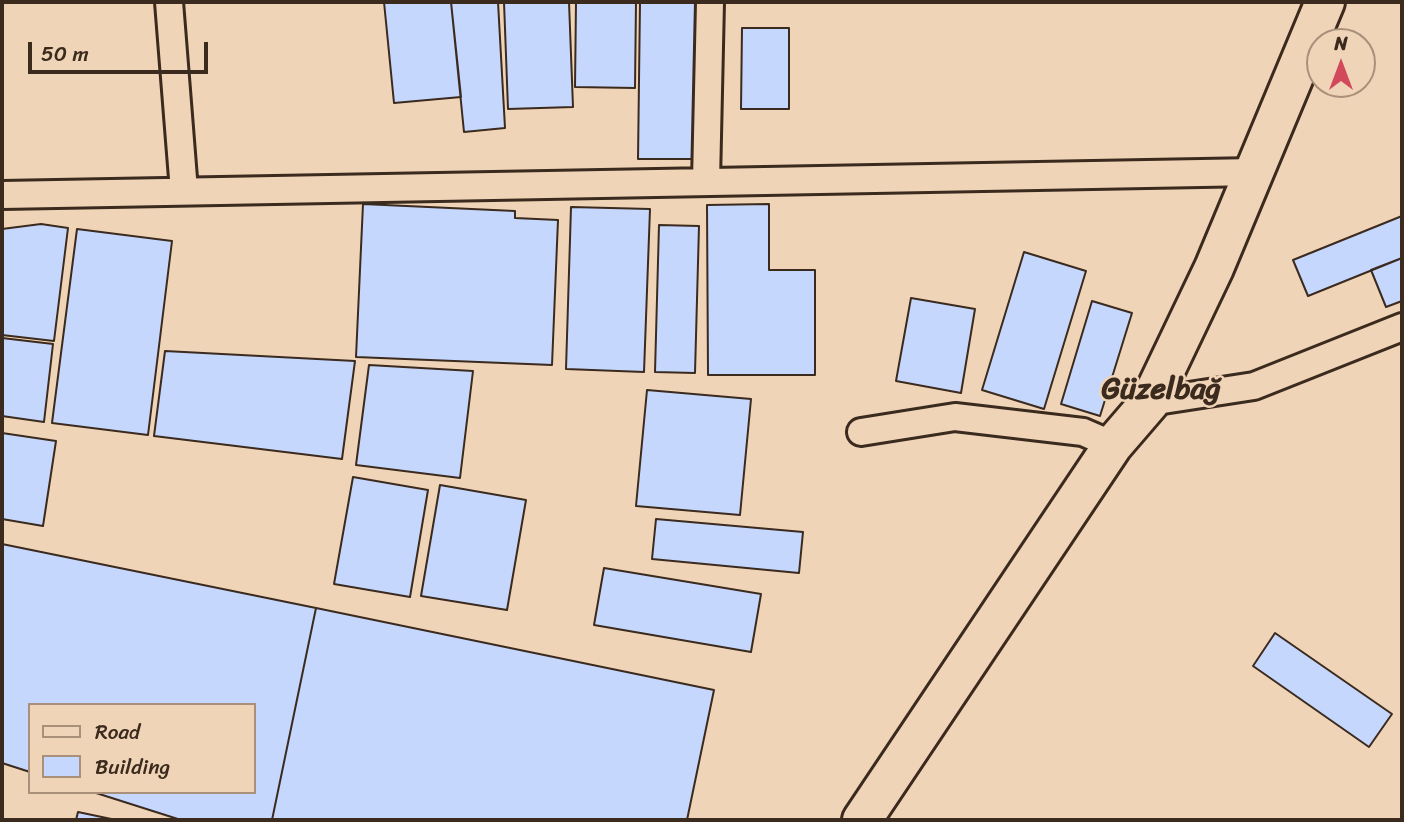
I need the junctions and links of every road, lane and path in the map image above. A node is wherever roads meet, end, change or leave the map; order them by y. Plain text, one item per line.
1 (169, 2) edge
2 (710, 2) edge
3 (1325, 2) edge
4 (1256, 172) junction
5 (706, 180) junction
6 (184, 191) junction
7 (2, 194) edge
8 (1402, 327) edge
9 (1150, 402) junction
10 (861, 432) dead end
11 (1113, 445) junction
12 (862, 820) edge

1 - 6 street
2 - 5 street
3 - 4 street
4 - 5 street
4 - 9 street
5 - 6 street
6 - 7 street
8 - 9 street
9 - 11 street
10 - 11 street
11 - 12 street

